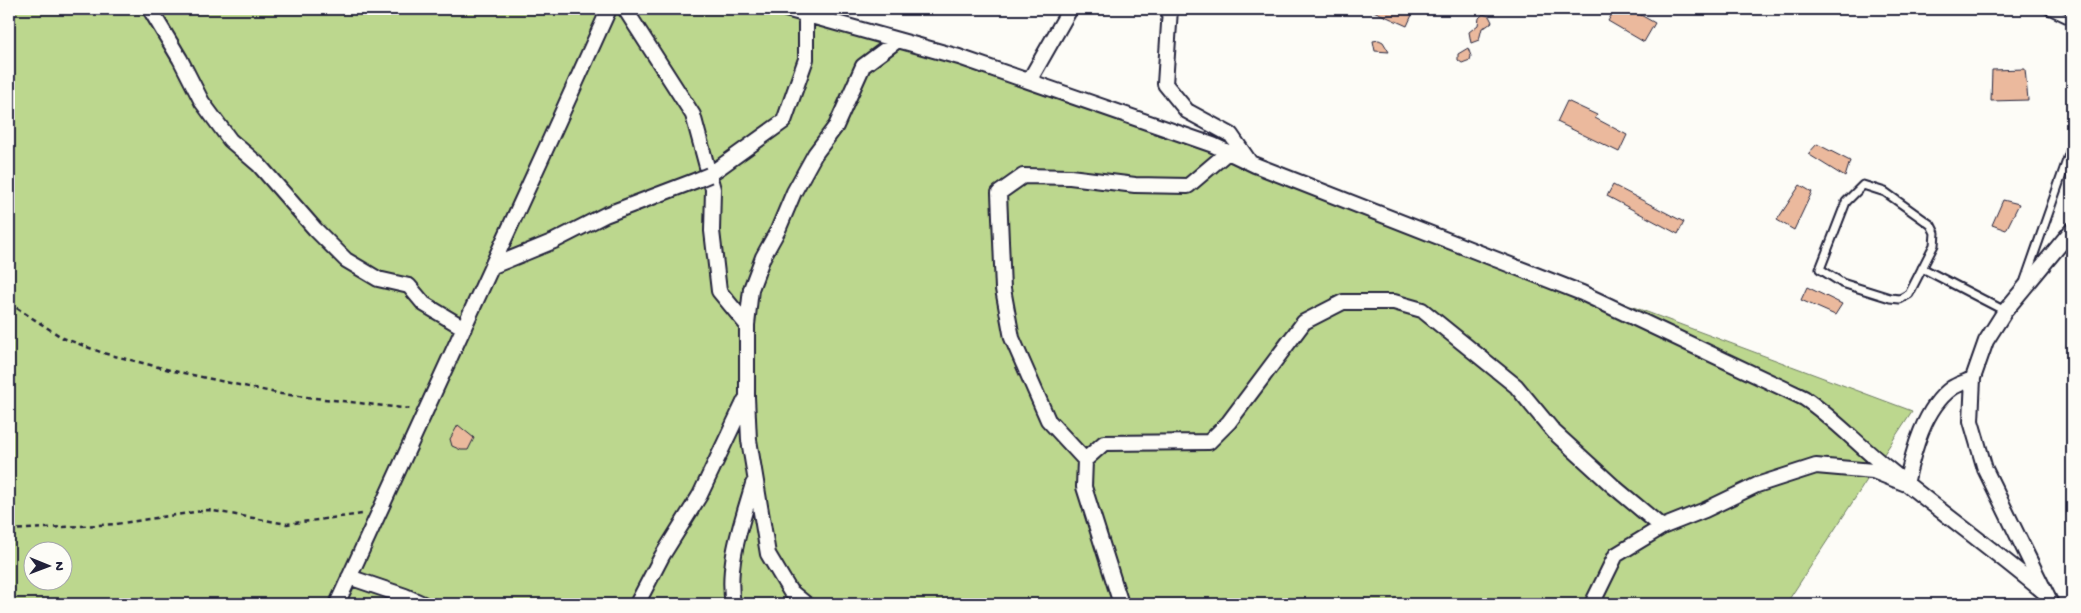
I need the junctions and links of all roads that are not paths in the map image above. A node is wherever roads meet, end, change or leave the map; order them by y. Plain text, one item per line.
1 (150, 9) edge
2 (609, 9) edge
3 (625, 9) edge
4 (786, 9) edge
5 (1070, 9) edge
6 (1170, 9) edge
7 (2047, 9) edge
8 (806, 14) junction
9 (2072, 21) edge
10 (898, 40) junction
11 (1029, 81) junction
12 (2072, 146) edge
13 (1228, 152) junction
14 (1250, 162) junction
15 (2072, 230) edge
16 (493, 266) junction
17 (1922, 268) junction
18 (2021, 291) junction
19 (2005, 311) junction
20 (747, 325) junction
21 (464, 328) junction
22 (1973, 378) junction
23 (747, 397) junction
24 (1085, 460) junction
25 (754, 481) junction
26 (1906, 484) junction
27 (1662, 527) junction
28 (350, 577) junction
29 (2048, 598) edge
30 (337, 604) edge
31 (422, 604) edge
32 (637, 604) edge
33 (734, 604) edge
34 (806, 604) edge
35 (1121, 604) edge
36 (1592, 604) edge

1 - 21 street
2 - 16 street
3 - 20 street
4 - 8 street
5 - 11 street
6 - 14 street
7 - 9 lane
8 - 10 street
8 - 16 street
10 - 11 street
10 - 20 street
11 - 13 street
12 - 18 lane
13 - 14 street
13 - 24 street
14 - 26 street
15 - 18 street
16 - 21 street
17 - 17 lane
17 - 19 lane
18 - 19 street
19 - 22 street
20 - 23 street
21 - 28 street
22 - 26 street
22 - 29 street
23 - 25 street
23 - 32 street
24 - 27 street
24 - 35 street
25 - 33 street
25 - 34 street
26 - 27 street
26 - 29 street
27 - 36 street
28 - 30 street
28 - 31 street

